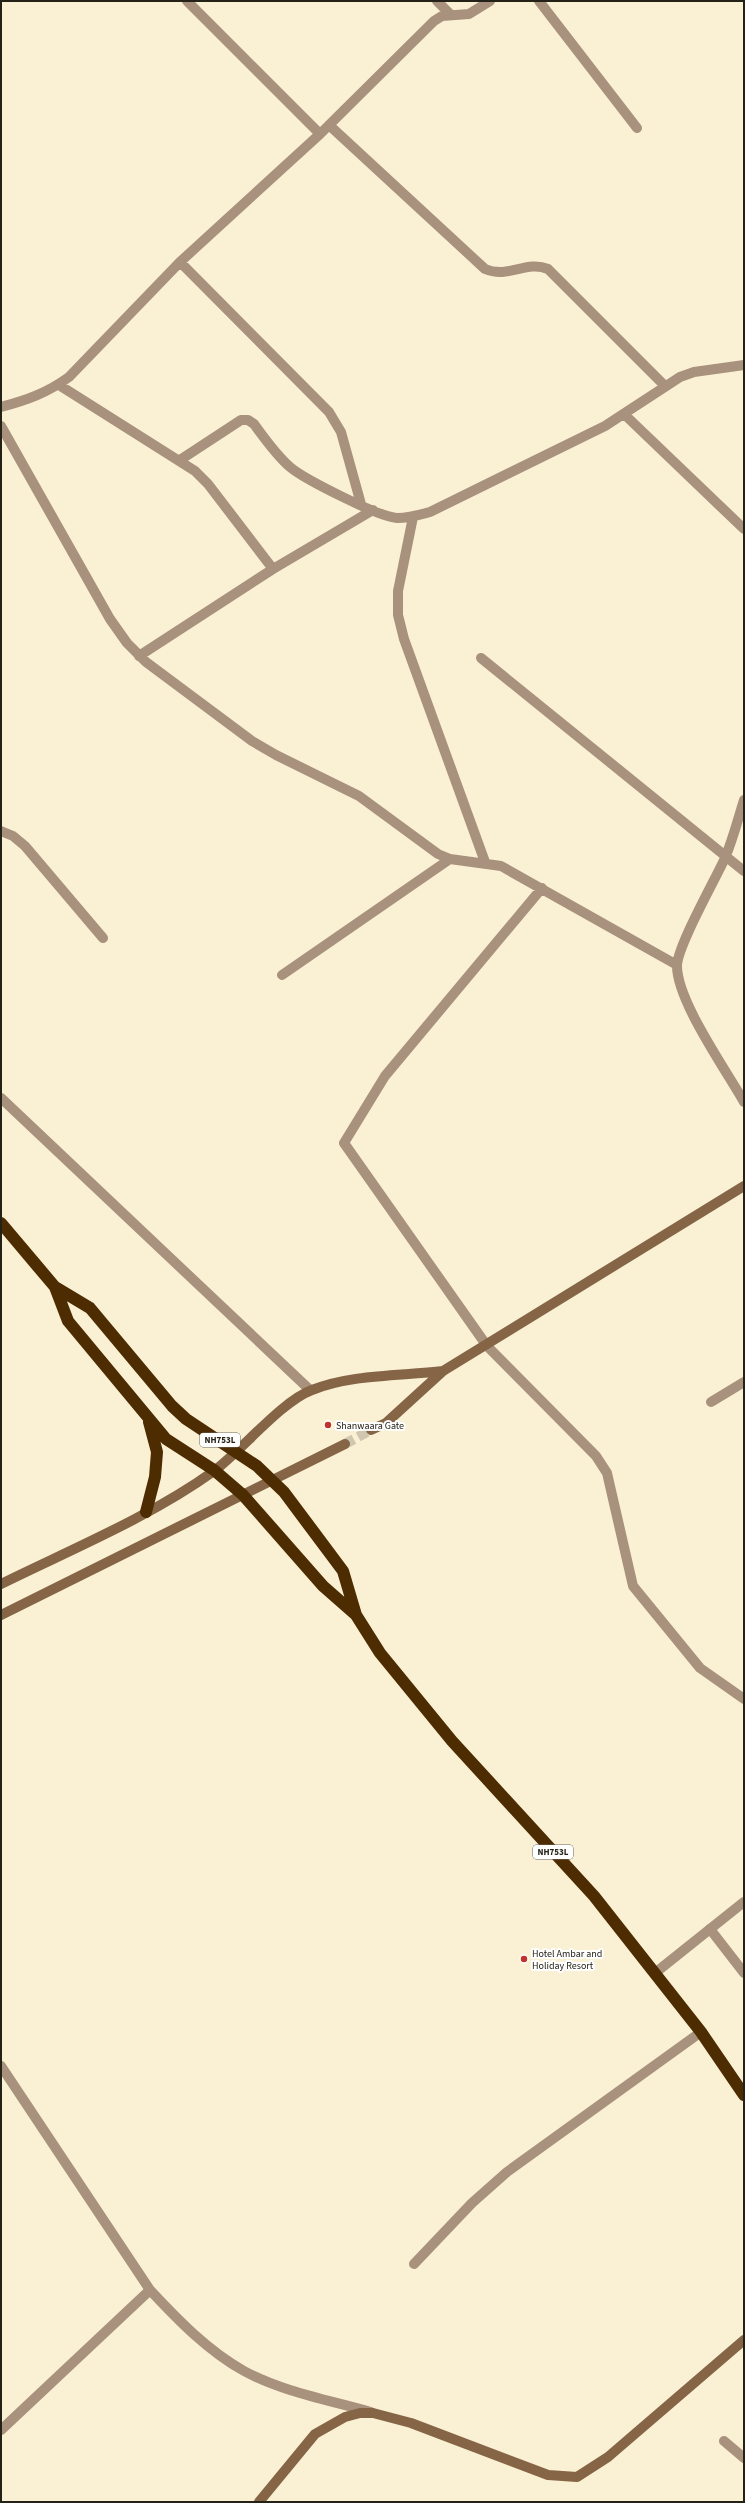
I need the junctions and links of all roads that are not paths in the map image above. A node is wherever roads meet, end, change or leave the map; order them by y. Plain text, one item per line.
1 (187, 1) edge
2 (437, 1) edge
3 (490, 1) edge
4 (539, 1) edge
5 (450, 14) junction
6 (329, 125) junction
7 (637, 128) dead end
8 (320, 134) junction
9 (180, 262) junction
10 (744, 365) edge
11 (59, 384) junction
12 (664, 385) junction
13 (1, 407) edge
14 (624, 415) junction
15 (1, 426) edge
16 (180, 460) junction
17 (361, 504) junction
18 (373, 510) junction
19 (413, 517) junction
20 (744, 529) edge
21 (273, 569) junction
22 (139, 656) junction
23 (481, 658) dead end
24 (744, 800) edge
25 (1, 831) edge
26 (726, 856) junction
27 (450, 859) junction
28 (485, 862) junction
29 (744, 871) edge
30 (542, 888) junction
31 (103, 938) dead end
32 (677, 965) junction
33 (282, 975) dead end
34 (1, 1098) edge
35 (744, 1102) edge
36 (744, 1186) edge
37 (1, 1223) edge
38 (54, 1288) junction
39 (487, 1346) junction
40 (443, 1371) junction
41 (744, 1382) edge
42 (310, 1390) junction
43 (711, 1402) dead end
44 (148, 1418) junction
45 (371, 1430) tunnel mouth
46 (345, 1444) tunnel mouth
47 (237, 1451) junction
48 (214, 1470) junction
49 (272, 1480) junction
50 (243, 1495) junction
51 (146, 1512) junction
52 (1, 1584) edge
53 (1, 1615) edge
54 (356, 1615) junction
55 (744, 1699) edge
56 (744, 1902) edge
57 (710, 1929) junction
58 (655, 1973) junction
59 (744, 1973) edge
60 (701, 2032) junction
61 (1, 2066) edge
62 (744, 2095) edge
63 (414, 2264) dead end
64 (150, 2290) junction
65 (744, 2340) edge
66 (373, 2412) junction
67 (1, 2430) edge
68 (724, 2441) dead end
69 (744, 2458) edge
70 (259, 2502) edge

1 - 8 street
2 - 5 street
3 - 5 street
4 - 7 street
5 - 6 street
6 - 8 street
6 - 12 street
8 - 9 street
9 - 11 street
9 - 17 street
10 - 12 street
11 - 13 street
11 - 16 street
12 - 14 street
14 - 19 street
14 - 20 street
15 - 22 street
16 - 17 street
16 - 21 street
17 - 18 street
18 - 19 street
18 - 21 street
19 - 28 street
21 - 22 street
22 - 27 street
23 - 26 street
24 - 26 street
25 - 31 street
26 - 29 street
26 - 32 street
27 - 28 street
27 - 33 street
28 - 30 street
30 - 32 street
30 - 39 street
32 - 35 street
34 - 42 street
36 - 39 main road
37 - 38 highway, NH753L
38 - 44 highway, NH753L
38 - 47 highway, NH753L
39 - 40 main road
39 - 55 street
40 - 42 main road
40 - 45 main road
41 - 43 street
42 - 47 main road
44 - 48 highway, NH753L
44 - 51 highway
46 - 49 main road
47 - 48 main road
47 - 49 highway, NH753L
48 - 50 highway, NH753L
48 - 51 main road
49 - 50 main road
49 - 54 highway, NH753L
50 - 53 main road
50 - 54 highway, NH753L
51 - 52 main road
54 - 58 highway, NH753L
56 - 57 street
57 - 58 street
57 - 59 street
58 - 60 highway, NH753L
60 - 62 highway, NH753L
60 - 63 street
61 - 64 street
64 - 66 street
64 - 67 street
65 - 66 main road
66 - 70 main road
68 - 69 street

